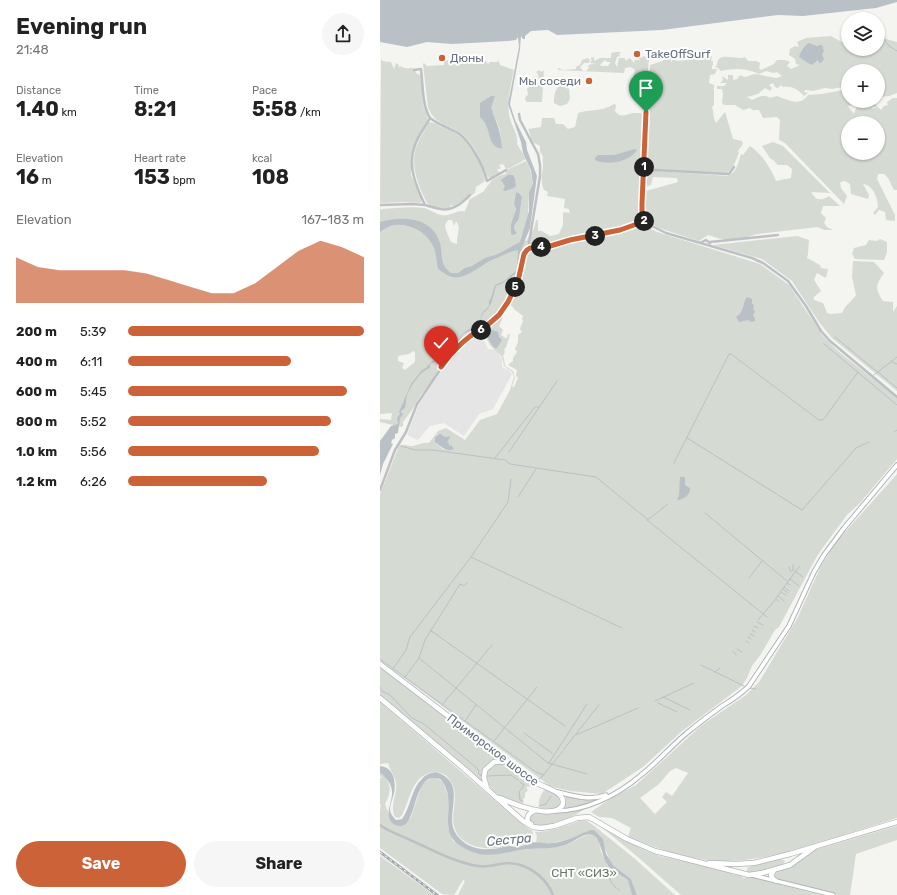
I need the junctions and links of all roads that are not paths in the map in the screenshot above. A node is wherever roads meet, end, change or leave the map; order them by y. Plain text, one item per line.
1 (414, 70) dead end
2 (649, 79) dead end
3 (519, 114) dead end
4 (430, 118) junction
5 (734, 167) dead end
6 (506, 170) dead end
7 (644, 174) junction
8 (470, 196) dead end
9 (380, 205) edge
10 (426, 205) junction
11 (646, 223) junction
12 (778, 235) dead end
13 (710, 242) junction
14 (700, 243) junction
15 (712, 247) junction
16 (530, 248) junction
17 (897, 397) edge
18 (897, 465) edge
19 (380, 490) edge
20 (380, 664) edge
21 (380, 698) edge
22 (506, 761) junction
23 (487, 789) junction
24 (552, 790) junction
25 (620, 790) junction
26 (495, 795) junction
27 (536, 810) junction
28 (552, 811) junction
29 (897, 822) edge
30 (380, 825) edge
31 (540, 828) junction
32 (815, 847) junction
33 (779, 857) junction
34 (696, 862) junction
35 (754, 863) junction
36 (783, 867) junction
37 (774, 870) junction
38 (749, 875) junction
39 (776, 881) junction
40 (553, 895) edge
41 (833, 895) edge

1 - 4 street
2 - 7 street
3 - 16 street
4 - 6 street
4 - 10 street
5 - 7 street
7 - 11 street
8 - 10 street
9 - 10 street
11 - 14 street
11 - 16 street
12 - 13 street
13 - 14 street
13 - 15 street
14 - 15 street
15 - 17 street
16 - 19 street
18 - 25 main road, Приморское шоссе
20 - 22 highway, Приморское шоссе
21 - 23 highway
22 - 23 highway
22 - 24 highway, Приморское шоссе
23 - 26 highway
24 - 25 main road, Приморское шоссе
24 - 28 highway
25 - 28 main road, Приморское шоссе
26 - 27 highway, Приморское шоссе
26 - 31 highway
27 - 28 highway, Приморское шоссе
27 - 31 highway
29 - 32 highway
30 - 40 street
31 - 34 highway
32 - 33 highway
32 - 36 highway
33 - 35 highway
33 - 36 highway
34 - 35 highway
34 - 38 highway
35 - 38 highway
36 - 37 highway
37 - 38 highway
37 - 39 highway
38 - 39 main road
39 - 41 main road

